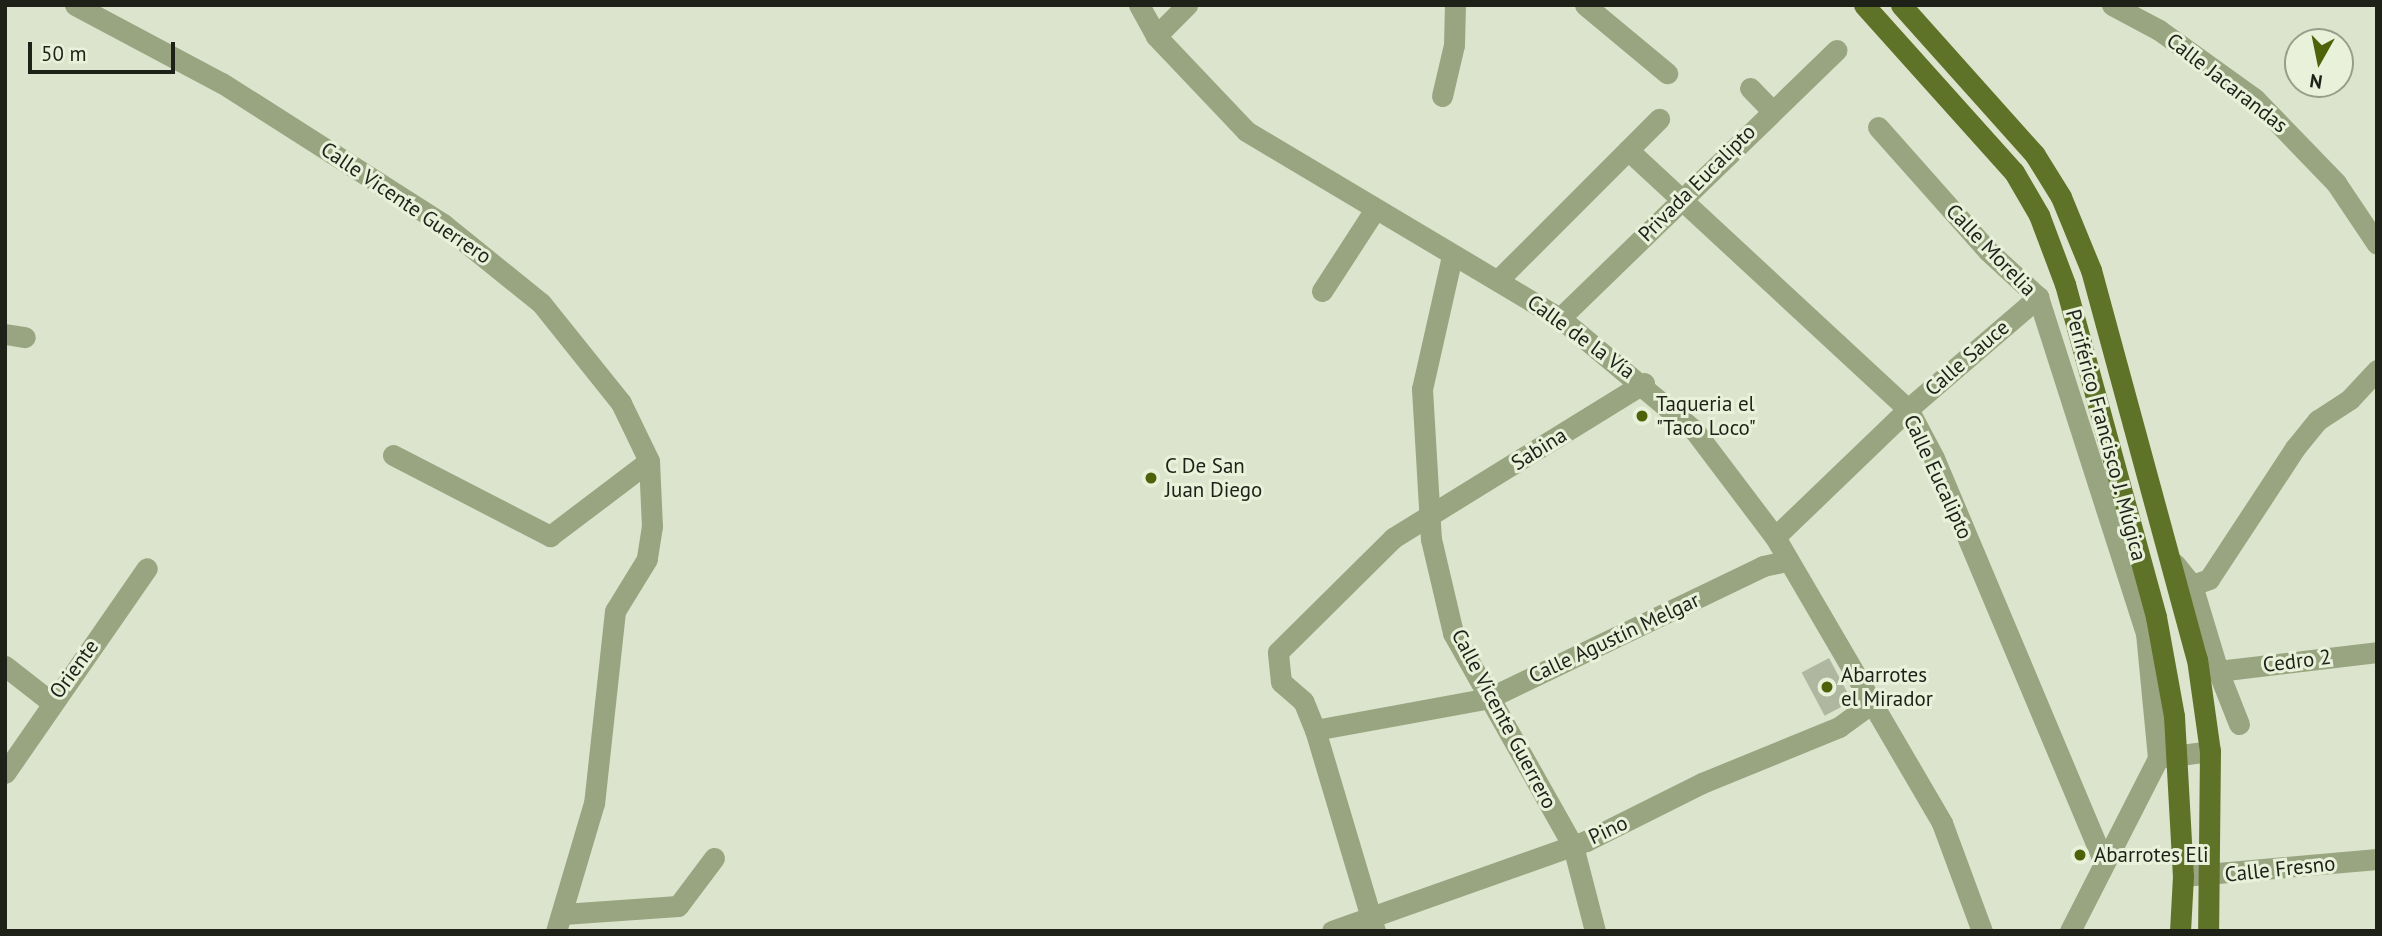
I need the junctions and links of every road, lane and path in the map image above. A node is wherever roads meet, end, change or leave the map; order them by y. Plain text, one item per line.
1 (1139, 5) edge
2 (1187, 5) edge
3 (1455, 5) edge
4 (1585, 5) edge
5 (1864, 5) edge
6 (1901, 5) edge
7 (2112, 5) edge
8 (78, 6) edge
9 (1156, 36) junction
10 (1837, 50) dead end
11 (1667, 74) dead end
12 (1750, 88) dead end
13 (1442, 96) dead end
14 (1771, 110) junction
15 (1659, 119) dead end
16 (1878, 127) dead end
17 (1628, 150) junction
18 (1680, 200) junction
19 (1374, 211) junction
20 (2377, 244) edge
21 (1452, 256) junction
22 (1498, 280) junction
23 (1322, 291) dead end
24 (2038, 297) junction
25 (1560, 318) junction
26 (2084, 351) junction
27 (2056, 358) junction
28 (2377, 370) edge
29 (1644, 383) junction
30 (1908, 409) junction
31 (393, 454) dead end
32 (649, 461) junction
33 (1433, 516) junction
34 (1775, 537) junction
35 (1786, 561) junction
36 (2175, 564) junction
37 (147, 568) dead end
38 (2192, 585) junction
39 (2377, 652) edge
40 (5, 666) edge
41 (2218, 671) junction
42 (1489, 698) junction
43 (51, 702) junction
44 (1871, 704) junction
45 (2239, 724) dead end
46 (1315, 730) junction
47 (2210, 751) junction
48 (2179, 756) junction
49 (2158, 758) junction
50 (5, 773) edge
51 (1573, 846) junction
52 (2102, 858) junction
53 (714, 859) dead end
54 (2377, 859) edge
55 (2183, 876) junction
56 (2210, 876) junction
57 (559, 922) edge
58 (1373, 925) edge
59 (1332, 931) edge
60 (1595, 931) edge
61 (1982, 931) edge
62 (2070, 931) edge
63 (2180, 931) edge
64 (2208, 931) edge

1 - 9 street, Calle de la Vía
2 - 9 street
3 - 13 street
4 - 11 street
5 - 26 main road, Periférico Francisco J. Múgica
6 - 36 main road, Periférico Francisco J. Múgica
7 - 20 street, Calle Jacarandas
8 - 32 street, Calle Vicente Guerrero
9 - 19 street, Calle de la Vía
10 - 14 street, Privada Eucalipto
12 - 14 street
14 - 18 street, Privada Eucalipto
15 - 17 street
16 - 24 street, Calle Morelia
17 - 18 street, Calle Eucalipto
17 - 22 street
18 - 25 street, Privada Eucalipto
18 - 30 street, Calle Eucalipto
19 - 21 street, Calle de la Vía
19 - 23 street
21 - 22 street, Calle de la Vía
21 - 33 street, Calle Vicente Guerrero
22 - 25 street, Calle de la Vía
24 - 27 street, Calle Morelia
24 - 30 street, Calle Sauce
25 - 29 street, Calle de la Vía
26 - 27 street
26 - 48 main road, Periférico Francisco J. Múgica
27 - 49 street, Calle Morelia
28 - 38 street
29 - 33 street, Sabina
29 - 34 street, Calle de la Vía
30 - 34 street, Calle Sauce
30 - 52 street, Calle Eucalipto
31 - 32 street
32 - 57 street, Calle Vicente Guerrero
33 - 42 street, Calle Vicente Guerrero
33 - 46 street, Sabina
34 - 35 street, Calle de la Vía
35 - 42 street, Calle Agustín Melgar
35 - 44 street, Calle de la Vía
36 - 38 street
36 - 47 main road, Periférico Francisco J. Múgica
37 - 43 street, Oriente
38 - 41 street
39 - 41 street, Cedro 2
40 - 43 street
41 - 45 street
42 - 46 street, Calle Agustín Melgar
42 - 51 street, Calle Vicente Guerrero
43 - 50 street, Oriente
44 - 51 street, Pino
44 - 61 street, Calle de la Vía
46 - 58 street
47 - 48 street
47 - 56 main road, Periférico Francisco J. Múgica
48 - 49 street
48 - 55 main road, Periférico Francisco J. Múgica
49 - 52 street
51 - 58 street, Pino
51 - 60 street, Calle Vicente Guerrero
52 - 62 street
53 - 57 street
54 - 56 street, Calle Fresno
55 - 56 street, Calle Fresno
55 - 63 main road, Periférico Francisco J. Múgica
56 - 64 main road, Periférico Francisco J. Múgica
58 - 59 street, Pino

